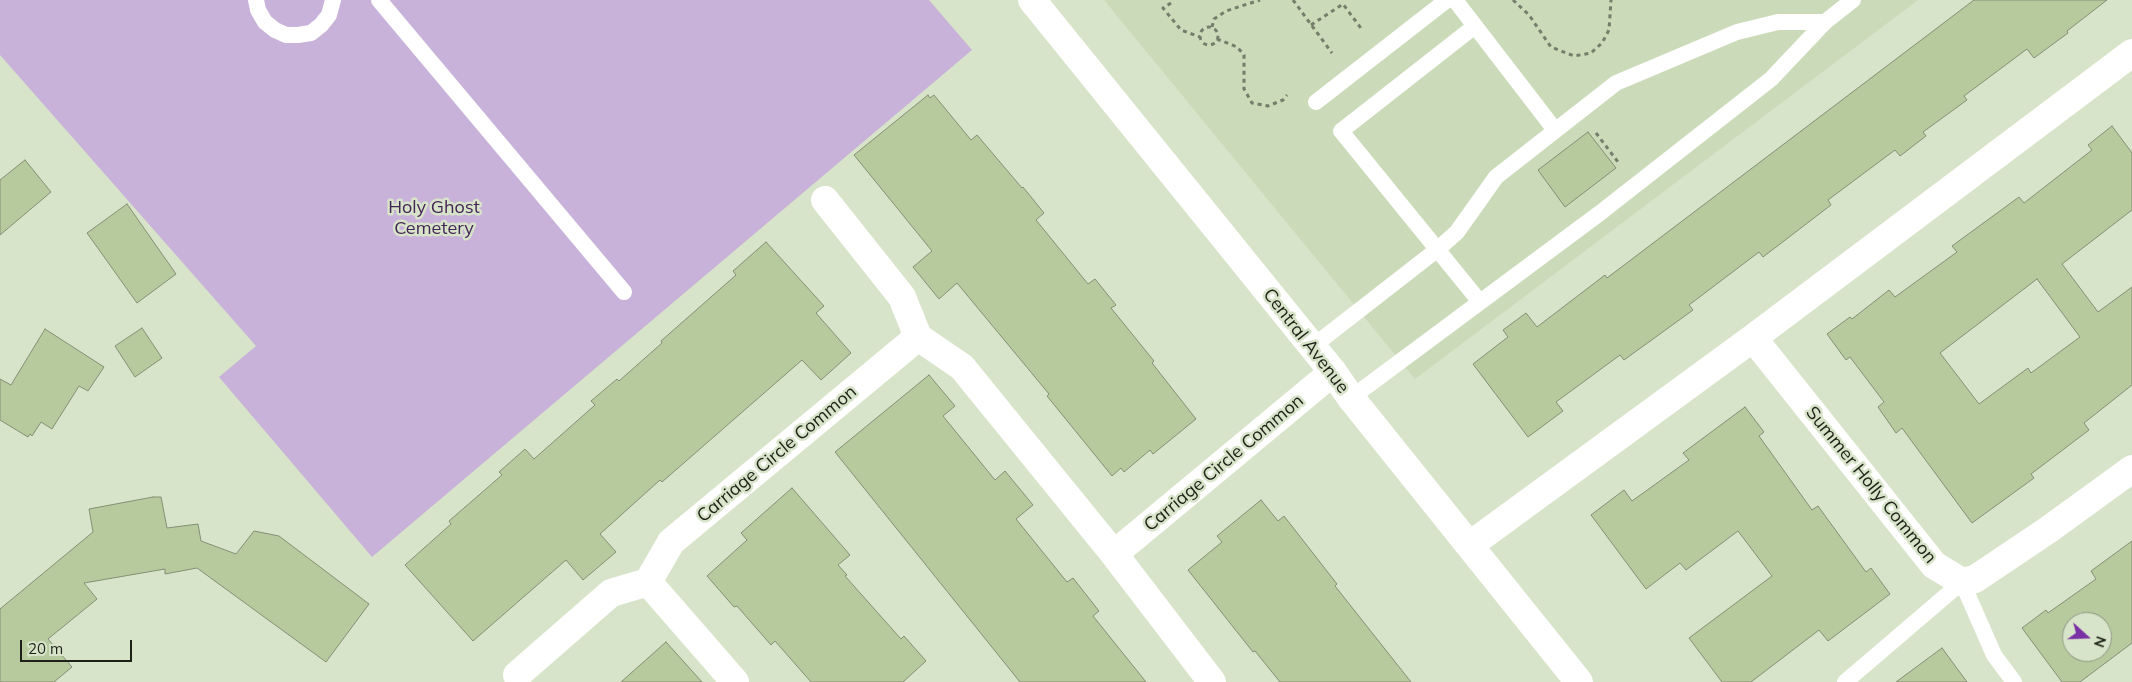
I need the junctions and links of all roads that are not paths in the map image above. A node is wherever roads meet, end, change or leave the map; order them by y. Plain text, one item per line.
1 (256, 0) edge
2 (333, 0) edge
3 (379, 0) edge
4 (1032, 0) edge
5 (1447, 0) edge
6 (1455, 0) edge
7 (1853, 0) edge
8 (1825, 22) junction
9 (1475, 26) junction
10 (2132, 53) edge
11 (1316, 102) dead end
12 (1555, 130) junction
13 (826, 200) dead end
14 (1438, 249) junction
15 (624, 292) dead end
16 (1480, 302) junction
17 (918, 337) junction
18 (1753, 338) junction
19 (1312, 347) junction
20 (1333, 372) junction
21 (1351, 398) junction
22 (2132, 469) edge
23 (1470, 545) junction
24 (1114, 554) junction
25 (648, 582) junction
26 (1962, 582) junction
27 (517, 675) dead end
28 (735, 682) edge
29 (1212, 682) edge
30 (1579, 682) edge
31 (1844, 682) edge
32 (2014, 682) edge

1 - 2 lane
3 - 15 lane
4 - 19 street, Central Avenue
5 - 11 lane
6 - 9 lane
7 - 8 lane
8 - 12 lane
8 - 16 lane
9 - 12 lane
9 - 14 lane
10 - 18 street
12 - 14 lane
13 - 17 street
14 - 16 lane
14 - 19 lane
16 - 21 lane
17 - 24 street
17 - 25 street, Carriage Circle Common
18 - 23 street
18 - 26 street, Summer Holly Common
19 - 20 street, Central Avenue
20 - 21 street, Central Avenue
20 - 24 street, Carriage Circle Common
21 - 23 street, Central Avenue
22 - 26 street
23 - 30 street, Central Avenue
24 - 29 street
25 - 27 street
25 - 28 street
26 - 31 lane
26 - 32 lane

